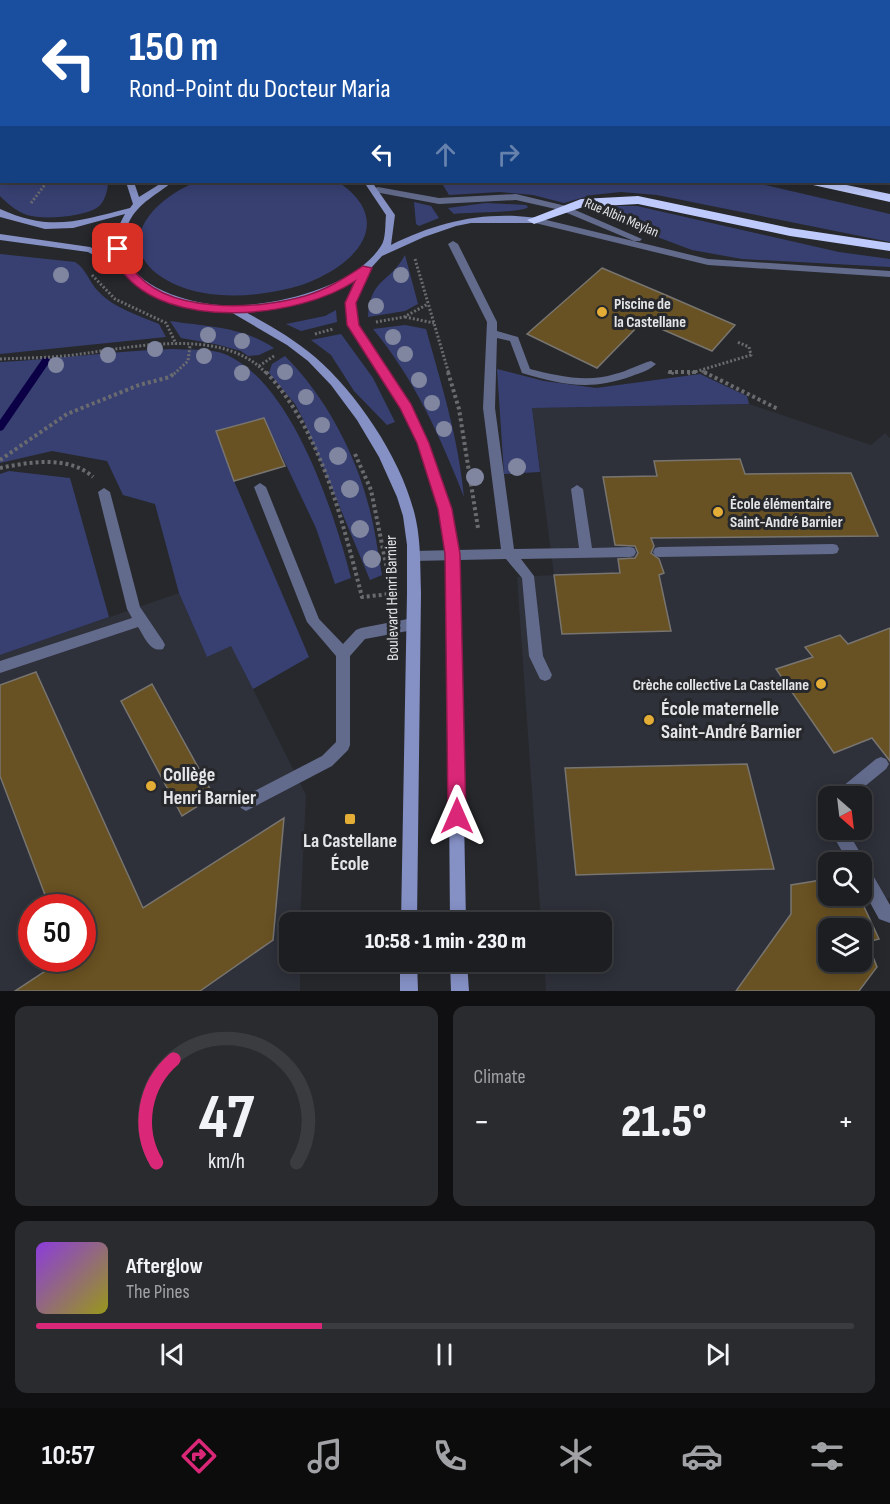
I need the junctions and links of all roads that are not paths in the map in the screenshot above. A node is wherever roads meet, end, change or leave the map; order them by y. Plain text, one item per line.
1 (130, 183) edge
2 (167, 183) edge
3 (369, 183) edge
4 (822, 183) edge
5 (378, 190) junction
6 (890, 198) edge
7 (134, 206) junction
8 (563, 208) junction
9 (0, 212) edge
10 (534, 220) junction
11 (0, 237) edge
12 (453, 244) dead end
13 (890, 247) edge
14 (380, 254) junction
15 (677, 255) junction
16 (366, 268) junction
17 (126, 269) junction
18 (890, 274) edge
19 (233, 310) junction
20 (492, 333) junction
21 (651, 364) road end
22 (260, 487) dead end
23 (577, 489) dead end
24 (104, 492) road end
25 (834, 549) dead end
26 (586, 552) junction
27 (630, 552) dead end
28 (659, 552) dead end
29 (508, 553) junction
30 (453, 554) junction
31 (413, 556) junction
32 (142, 620) junction
33 (413, 620) junction
34 (158, 645) dead end
35 (343, 654) junction
36 (0, 667) edge
37 (545, 675) dead end
38 (881, 764) dead end
39 (855, 786) edge
40 (246, 803) dead end
41 (872, 890) edge
42 (408, 912) edge
43 (458, 912) edge
44 (890, 915) edge
45 (409, 972) edge
46 (459, 972) edge
47 (409, 991) edge
48 (459, 991) edge

1 - 7 main road
2 - 7 main road
3 - 5 main road
4 - 6 highway
5 - 8 street, Rue Albin Meylan
5 - 14 main road
7 - 9 main road
7 - 17 main road
8 - 10 highway
8 - 13 highway
8 - 15 street, Rue Albin Meylan
10 - 14 main road, Rue Albin Meylan
10 - 15 street, Rue Albin Meylan
11 - 17 main road
12 - 20 street
14 - 16 main road
15 - 18 street, Rue Albin Meylan
16 - 19 main road
16 - 30 main road
17 - 19 main road
19 - 31 main road, Boulevard Henri Barnier
20 - 21 street
20 - 29 street
22 - 35 street
23 - 26 street
24 - 32 street
25 - 28 street
26 - 27 street
26 - 29 street
29 - 30 street
29 - 37 street
30 - 31 street
30 - 43 main road
31 - 33 main road, Boulevard Henri Barnier
32 - 34 street
32 - 36 street
33 - 35 street
33 - 42 main road, Boulevard Henri Barnier
35 - 40 street
38 - 39 street
41 - 44 street
45 - 47 main road
46 - 48 main road

